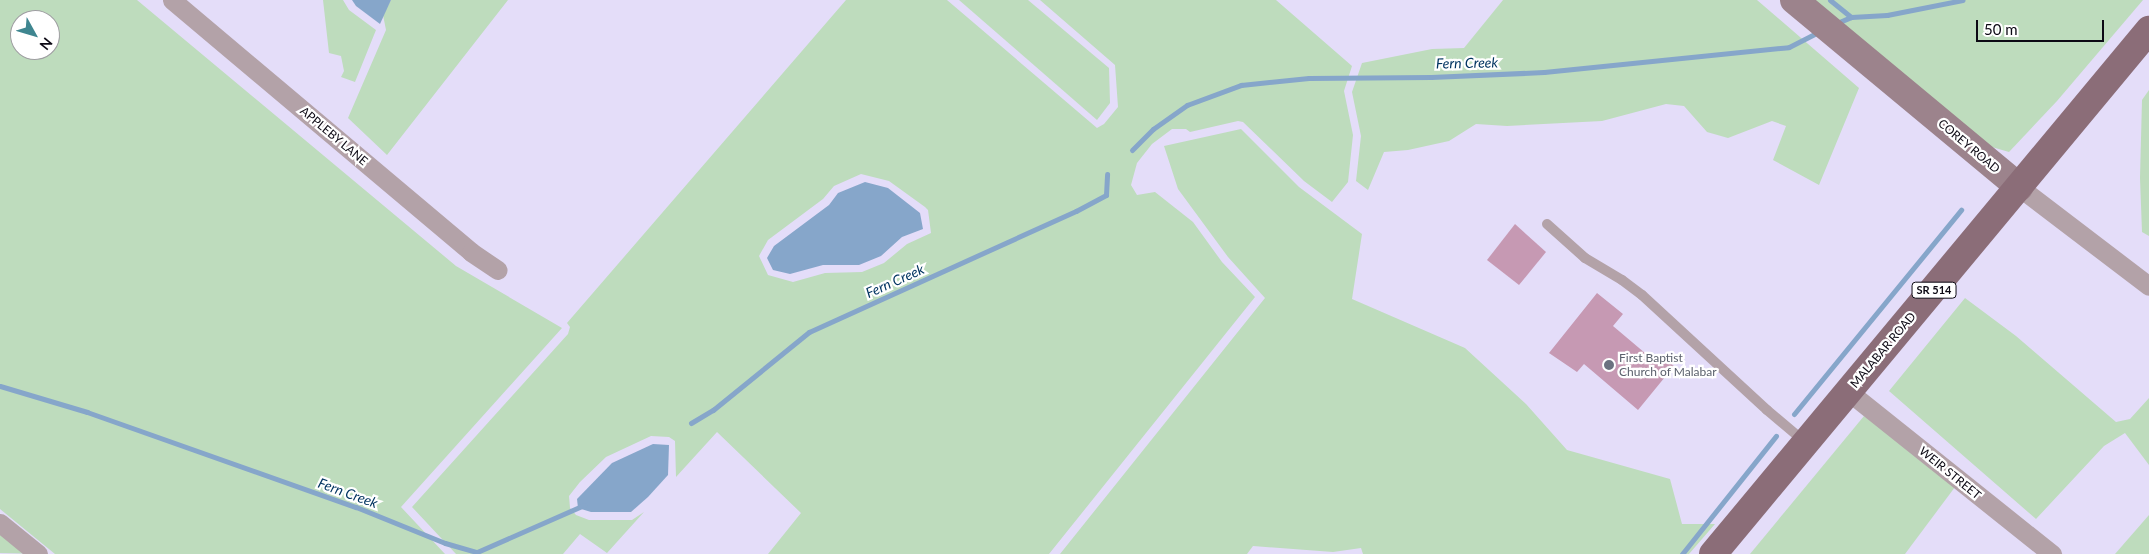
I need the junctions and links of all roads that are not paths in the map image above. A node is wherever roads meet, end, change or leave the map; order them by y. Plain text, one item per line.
1 (172, 0) edge
2 (1794, 0) edge
3 (2149, 30) edge
4 (2019, 187) junction
5 (1547, 224) dead end
6 (498, 270) dead end
7 (2149, 286) edge
8 (1849, 392) junction
9 (1806, 442) junction
10 (0, 523) edge
11 (38, 554) edge
12 (1713, 554) edge
13 (2052, 554) edge

1 - 6 street, APPLEBY LANE
2 - 4 street, COREY ROAD
3 - 4 main road, MALABAR ROAD / SR 514
4 - 7 street, COREY ROAD
4 - 8 main road, MALABAR ROAD / SR 514
5 - 9 lane
8 - 9 main road, MALABAR ROAD / SR 514
8 - 13 street, WEIR STREET
9 - 12 main road, MALABAR ROAD / SR 514
10 - 11 street

